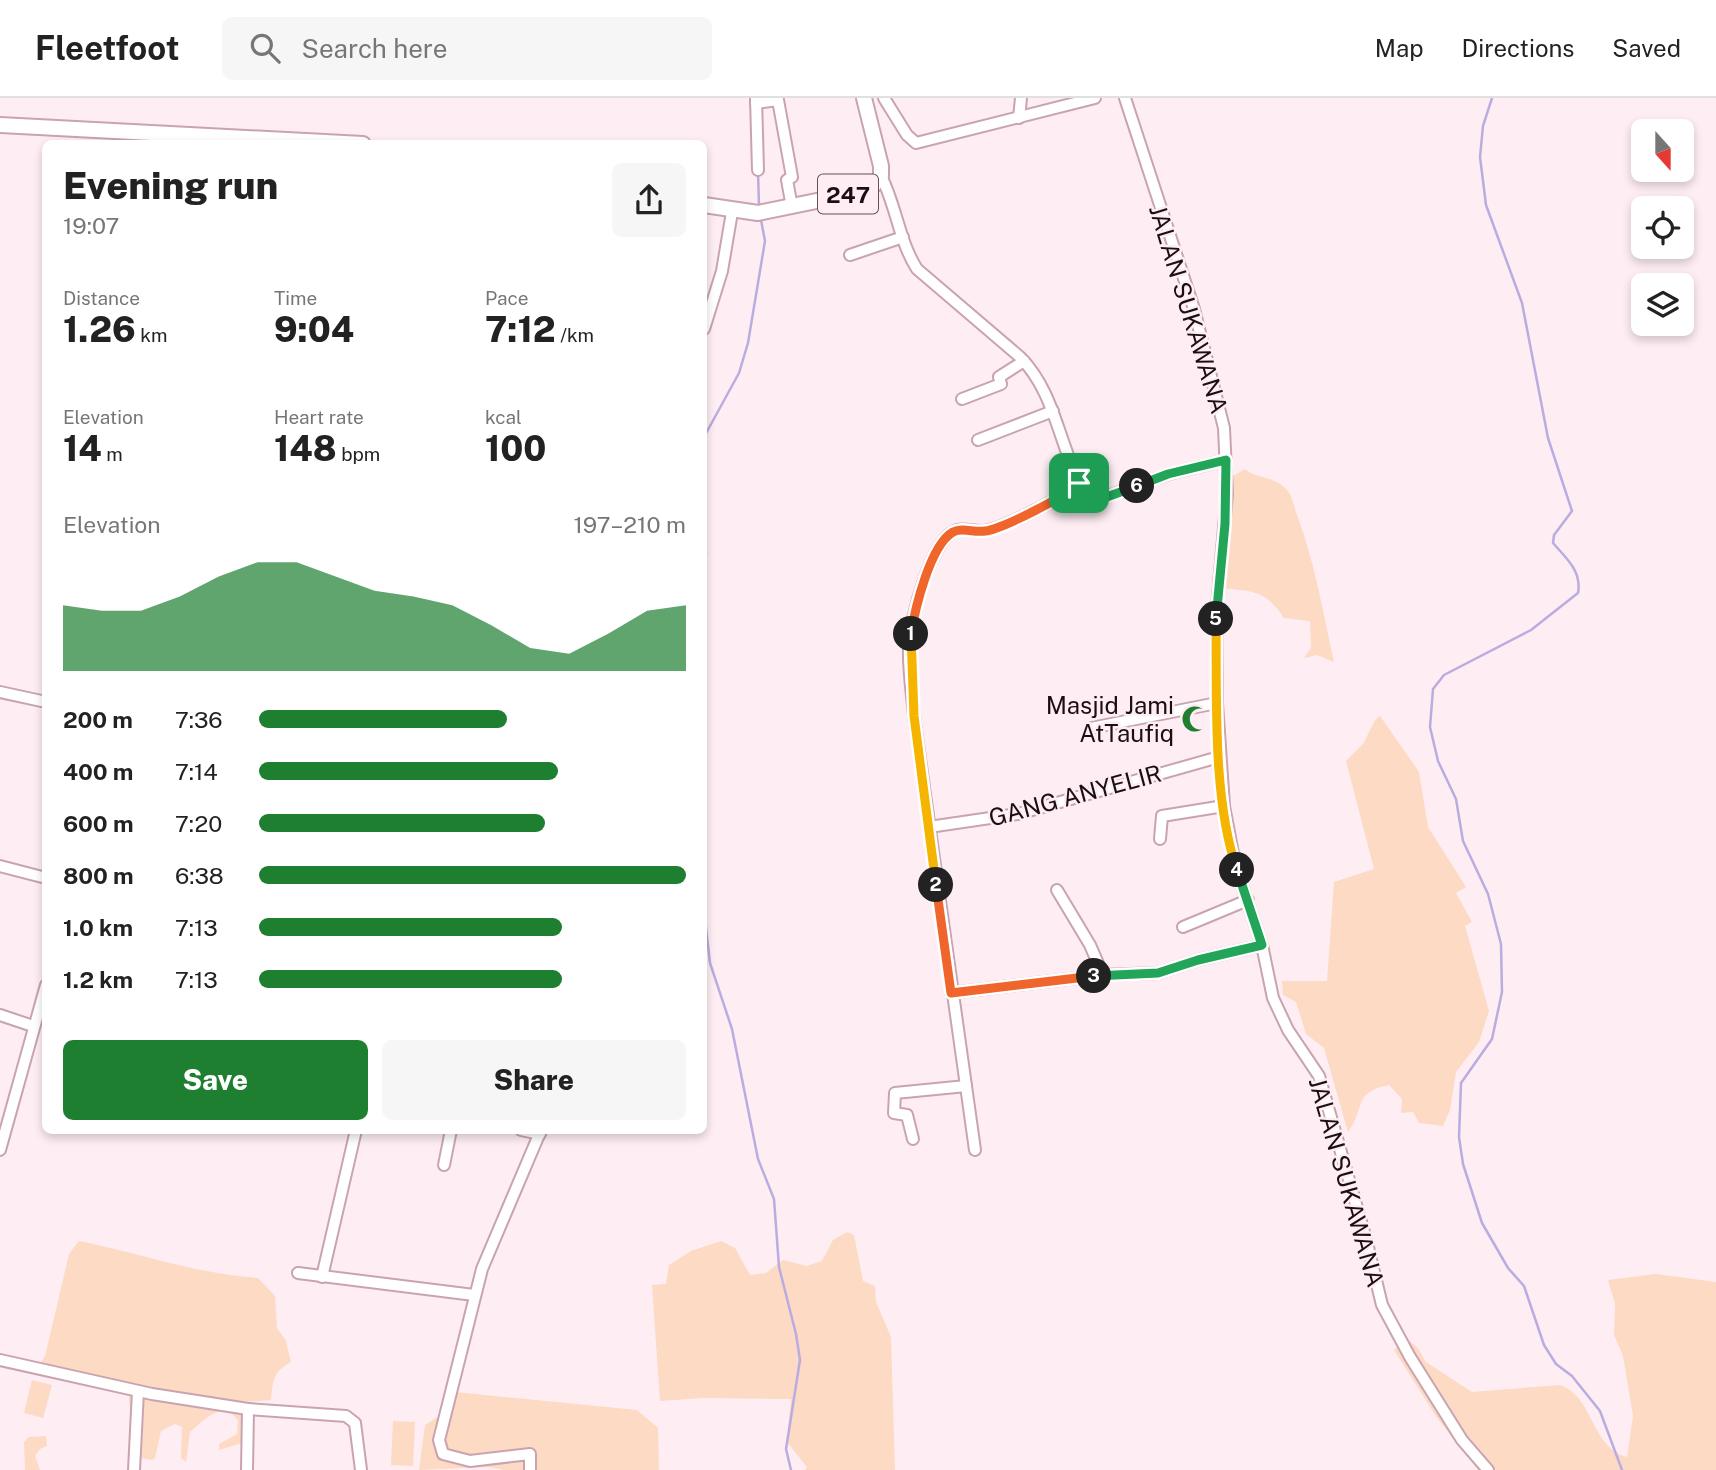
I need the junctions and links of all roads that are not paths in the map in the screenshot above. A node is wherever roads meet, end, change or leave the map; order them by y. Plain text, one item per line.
1 (864, 98) edge
2 (884, 98) edge
3 (1021, 98) edge
4 (1095, 98) edge
5 (1125, 98) edge
6 (757, 102) edge
7 (1019, 118) junction
8 (0, 125) edge
9 (237, 140) edge
10 (758, 170) dead end
11 (881, 176) junction
12 (707, 206) edge
13 (792, 207) junction
14 (732, 212) junction
15 (903, 237) junction
16 (850, 255) dead end
17 (707, 319) edge
18 (1024, 361) junction
19 (962, 399) dead end
20 (1053, 411) junction
21 (978, 440) dead end
22 (1226, 460) junction
23 (1079, 483) junction
24 (0, 692) edge
25 (42, 701) edge
26 (1217, 703) junction
27 (1091, 728) dead end
28 (1219, 757) junction
29 (1224, 806) junction
30 (929, 827) junction
31 (1160, 839) dead end
32 (0, 866) edge
33 (42, 877) edge
34 (1057, 890) dead end
35 (1248, 900) junction
36 (1183, 927) dead end
37 (1262, 945) junction
38 (1103, 975) junction
39 (951, 993) junction
40 (42, 998) edge
41 (0, 1015) edge
42 (33, 1026) junction
43 (966, 1086) junction
44 (355, 1134) edge
45 (450, 1134) edge
46 (540, 1134) edge
47 (913, 1139) dead end
48 (0, 1150) edge
49 (975, 1150) dead end
50 (444, 1165) dead end
51 (298, 1273) dead end
52 (322, 1277) junction
53 (474, 1295) junction
54 (0, 1360) edge
55 (138, 1391) junction
56 (248, 1409) junction
57 (134, 1470) edge
58 (247, 1470) edge
59 (361, 1470) edge
60 (530, 1470) edge
61 (1488, 1470) edge

1 - 11 main road, 247
2 - 7 street
3 - 7 street
4 - 7 street
5 - 22 street, JALAN SUKAWANA
6 - 10 street
6 - 13 street
8 - 9 main road
11 - 13 main road, 247
11 - 15 street
12 - 14 main road, 247
13 - 14 main road, 247
14 - 17 street
15 - 16 street
15 - 18 street
18 - 19 street
18 - 20 street
20 - 21 street
20 - 23 street
22 - 23 street
22 - 26 street, JALAN SUKAWANA
23 - 30 street
24 - 25 street
26 - 27 street
26 - 28 street, JALAN SUKAWANA
28 - 29 street, JALAN SUKAWANA
28 - 30 street, GANG ANYELIR
29 - 31 street
29 - 35 street, JALAN SUKAWANA
30 - 39 street
32 - 33 street
34 - 38 street
35 - 36 street
35 - 37 street, JALAN SUKAWANA
37 - 38 street
37 - 61 street, JALAN SUKAWANA
38 - 39 street
39 - 43 street
40 - 42 street
41 - 42 street
42 - 48 street
43 - 47 street
43 - 49 street
44 - 52 street
45 - 50 street
46 - 53 street
51 - 52 street
52 - 53 street
53 - 60 street
54 - 55 street
55 - 56 street
55 - 57 street
56 - 58 street
56 - 59 street

